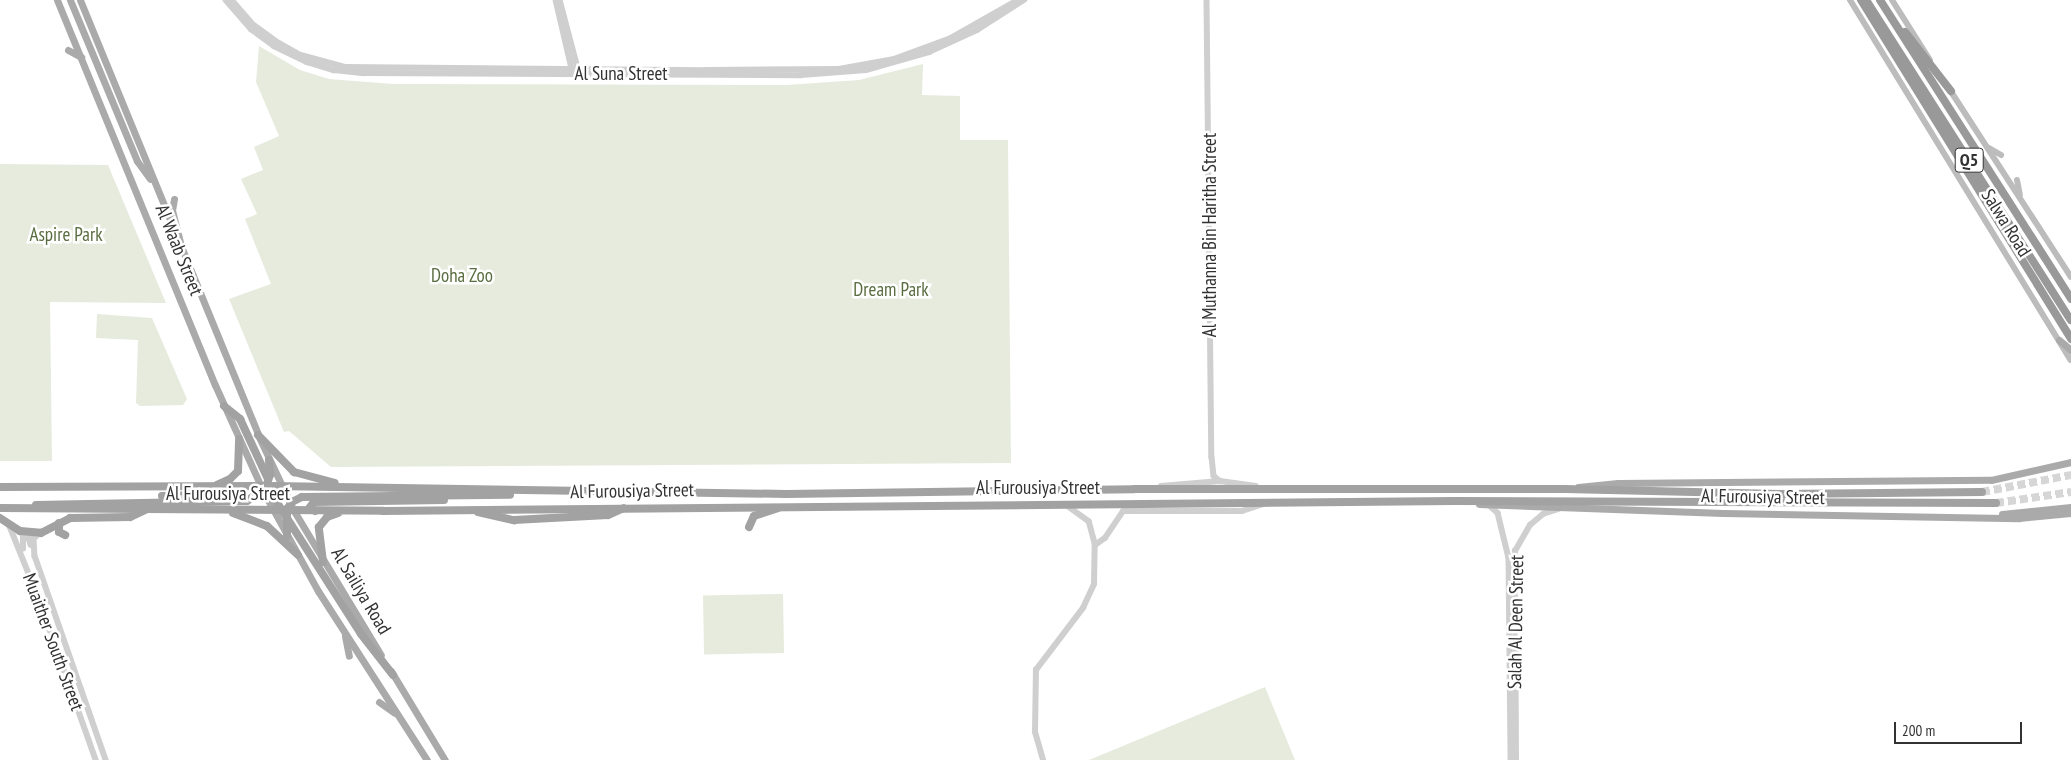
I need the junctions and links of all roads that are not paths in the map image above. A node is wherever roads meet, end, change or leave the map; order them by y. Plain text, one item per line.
1 (58, 0) edge
2 (66, 0) edge
3 (70, 0) edge
4 (80, 0) edge
5 (226, 0) edge
6 (232, 0) edge
7 (556, 0) edge
8 (560, 0) edge
9 (1018, 0) edge
10 (1024, 0) edge
11 (1207, 0) edge
12 (1850, 0) edge
13 (1861, 0) edge
14 (1866, 0) edge
15 (1894, 1) edge
16 (1882, 2) edge
17 (68, 50) dead end
18 (81, 57) junction
19 (576, 72) junction
20 (735, 72) junction
21 (105, 82) junction
22 (1951, 91) junction
23 (1986, 146) junction
24 (2000, 155) dead end
25 (2018, 180) dead end
26 (152, 181) junction
27 (174, 199) dead end
28 (2021, 199) junction
29 (181, 249) junction
30 (2071, 277) edge
31 (2071, 298) edge
32 (2071, 320) edge
33 (2069, 336) edge
34 (2059, 340) junction
35 (2071, 350) edge
36 (2071, 360) edge
37 (224, 406) junction
38 (258, 435) junction
39 (239, 439) junction
40 (269, 460) junction
41 (2069, 463) edge
42 (1212, 471) junction
43 (1201, 481) junction
44 (1220, 481) junction
45 (0, 487) edge
46 (208, 487) junction
47 (238, 487) junction
48 (266, 487) junction
49 (282, 487) junction
50 (356, 487) junction
51 (1134, 489) junction
52 (1565, 489) junction
53 (576, 491) junction
54 (1306, 491) junction
55 (1982, 492) tunnel mouth
56 (493, 495) junction
57 (113, 501) junction
58 (1454, 501) junction
59 (1266, 502) junction
60 (1996, 503) tunnel mouth
61 (1062, 504) junction
62 (787, 505) junction
63 (1489, 505) junction
64 (2071, 506) edge
65 (0, 508) edge
66 (14, 508) junction
67 (1561, 509) junction
68 (145, 510) junction
69 (288, 510) junction
70 (227, 511) junction
71 (274, 511) junction
72 (315, 511) junction
73 (350, 511) junction
74 (2071, 513) edge
75 (1976, 516) junction
76 (0, 518) edge
77 (59, 523) junction
78 (9, 524) junction
79 (749, 525) dead end
80 (40, 533) junction
81 (65, 536) dead end
82 (287, 536) junction
83 (1095, 545) junction
84 (1515, 551) junction
85 (1508, 552) junction
86 (298, 555) junction
87 (35, 556) junction
88 (323, 562) junction
89 (29, 572) junction
90 (344, 631) junction
91 (349, 656) dead end
92 (393, 675) junction
93 (379, 702) dead end
94 (400, 717) junction
95 (96, 760) edge
96 (106, 760) edge
97 (427, 760) edge
98 (445, 760) edge
99 (1043, 760) edge
100 (1511, 760) edge
101 (1516, 760) edge

1 - 18 main road, Al Waab Street
2 - 21 main road
3 - 21 main road
4 - 26 main road, Al Waab Street
5 - 19 street, Al Suna Street
6 - 19 street, Al Suna Street
7 - 19 street
8 - 19 street
9 - 20 street, Al Suna Street
10 - 20 street, Al Suna Street
11 - 42 street, Al Muthanna Bin Haritha Street
12 - 34 main road, Salwa Road
13 - 33 highway
14 - 32 highway, Salwa Road / Q5
15 - 22 main road, Salwa Road
16 - 22 highway
16 - 31 highway, Salwa Road / Q5
17 - 18 main road
18 - 37 main road, Al Waab Street
19 - 20 street, Al Suna Street
21 - 26 main road
22 - 23 main road, Salwa Road
23 - 24 main road
23 - 28 main road, Salwa Road
25 - 28 main road
26 - 29 main road, Al Waab Street
27 - 29 main road
28 - 30 main road, Salwa Road
29 - 38 main road, Al Waab Street
34 - 35 main road
34 - 36 main road, Salwa Road
37 - 39 main road, Al Waab Street
37 - 48 highway
38 - 40 main road, Al Sailiya Road
38 - 50 highway
39 - 46 highway
39 - 48 main road, Al Waab Street
40 - 48 highway
40 - 49 main road, Al Sailiya Road
41 - 52 main road, Al Furousiya Street
42 - 43 street
42 - 44 street
43 - 44 street, Al Furousiya Street
43 - 51 street, Al Furousiya Street
44 - 54 street, Al Furousiya Street
45 - 46 highway, Al Furousiya Street
46 - 47 highway, Al Furousiya Street
47 - 48 highway, Al Furousiya Street
47 - 57 highway
48 - 49 highway, Al Furousiya Street
48 - 57 highway
48 - 69 highway
48 - 71 main road, Al Waab Street
49 - 50 highway, Al Furousiya Street
49 - 69 main road, Al Sailiya Road
50 - 53 highway, Al Furousiya Street
51 - 53 highway, Al Furousiya Street
51 - 54 highway, Al Furousiya Street
52 - 54 highway, Al Furousiya Street
52 - 55 highway, Al Furousiya Street
53 - 56 highway
56 - 69 highway
56 - 72 highway
57 - 66 highway
58 - 59 highway, Al Furousiya Street
58 - 60 highway, Al Furousiya Street
58 - 63 main road, Al Furousiya Street
59 - 61 highway, Al Furousiya Street
59 - 83 street, Al Furousiya Street
61 - 62 highway, Al Furousiya Street
61 - 83 street
62 - 73 highway, Al Furousiya Street
62 - 79 highway
63 - 67 main road, Al Furousiya Street
63 - 85 street, Salah Al Deen Street
64 - 75 main road
65 - 66 highway, Al Furousiya Street
66 - 68 highway, Al Furousiya Street
67 - 75 main road, Al Furousiya Street
67 - 84 street, Salah Al Deen Street
68 - 70 highway, Al Furousiya Street
68 - 77 highway
69 - 71 highway, Al Furousiya Street
69 - 72 highway, Al Furousiya Street
69 - 82 highway
69 - 88 main road, Al Sailiya Road
69 - 92 highway
70 - 71 highway, Al Furousiya Street
70 - 86 highway
71 - 82 main road, Al Sailiya Road
72 - 73 highway, Al Furousiya Street
73 - 88 highway
74 - 75 main road, Al Furousiya Street
76 - 78 highway
77 - 80 highway
77 - 81 highway
78 - 80 highway
78 - 89 street, Muaither South Street
80 - 87 street, Muaither South Street
82 - 86 main road, Al Sailiya Road
83 - 99 street
84 - 85 street
84 - 101 street, Salah Al Deen Street
85 - 100 street, Salah Al Deen Street
86 - 90 main road, Al Sailiya Road
87 - 89 street
87 - 96 street, Muaither South Street
88 - 92 main road, Al Sailiya Road
89 - 95 street, Muaither South Street
90 - 91 main road
90 - 94 main road, Al Sailiya Road
92 - 98 main road, Al Sailiya Road
93 - 94 main road
94 - 97 main road, Al Sailiya Road

